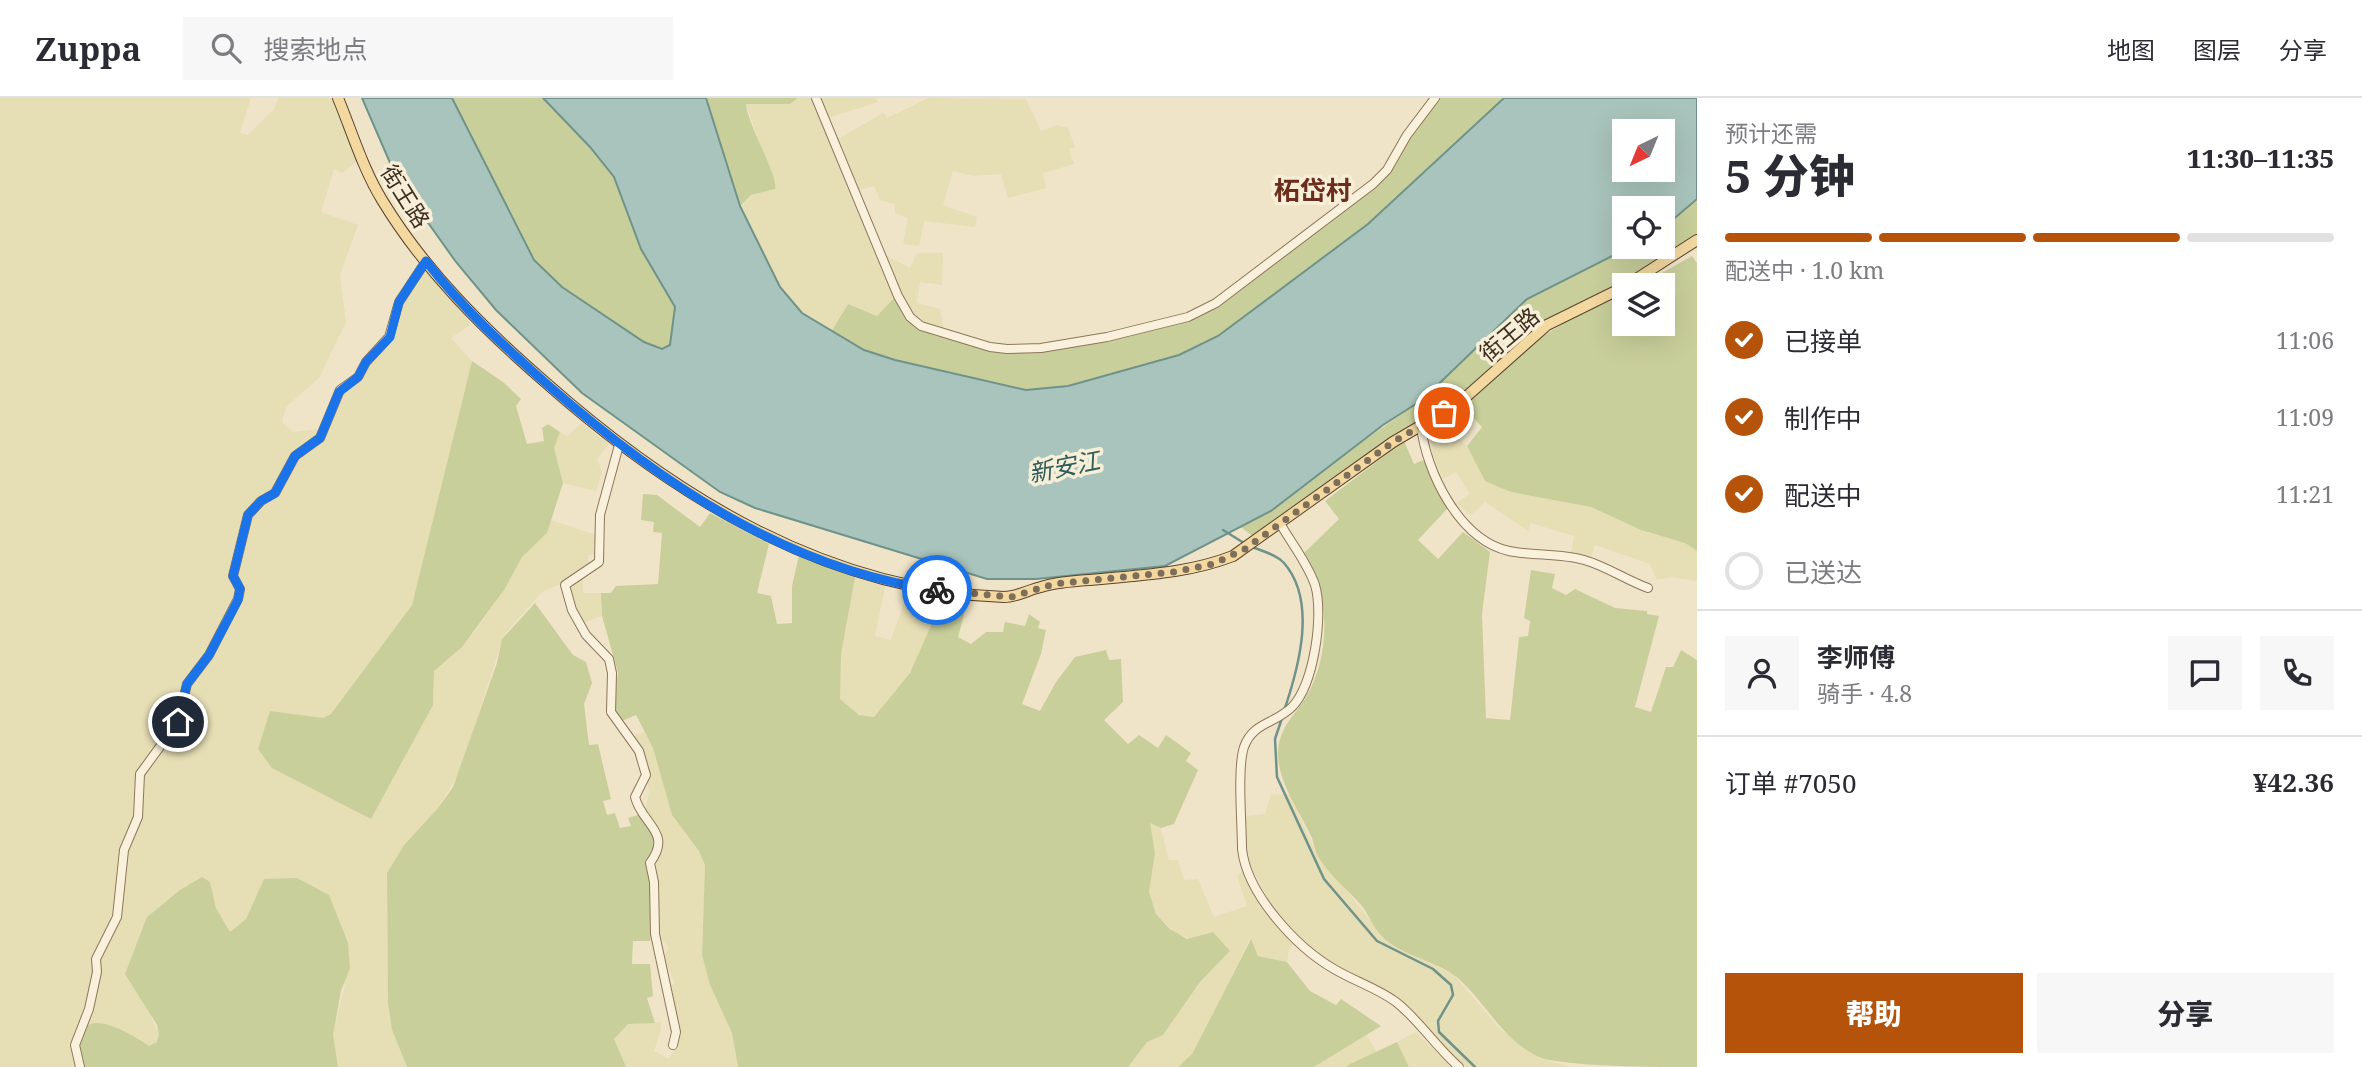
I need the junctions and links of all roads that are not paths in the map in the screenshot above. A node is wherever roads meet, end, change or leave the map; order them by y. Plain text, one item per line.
1 (338, 98) edge
2 (816, 98) edge
3 (1435, 98) edge
4 (1697, 240) edge
5 (426, 261) junction
6 (1645, 273) edge
7 (1612, 292) edge
8 (1422, 426) junction
9 (619, 445) junction
10 (1281, 525) junction
11 (1648, 588) dead end
12 (673, 1045) dead end
13 (80, 1067) edge
14 (1459, 1067) edge

1 - 5 main road, 街王路
2 - 3 street
4 - 6 main road, 街王路
5 - 9 main road, 街王路
5 - 13 street
7 - 8 main road, 街王路
8 - 10 main road, 街王路
8 - 11 street
9 - 10 main road, 街王路
9 - 12 street
10 - 14 street

